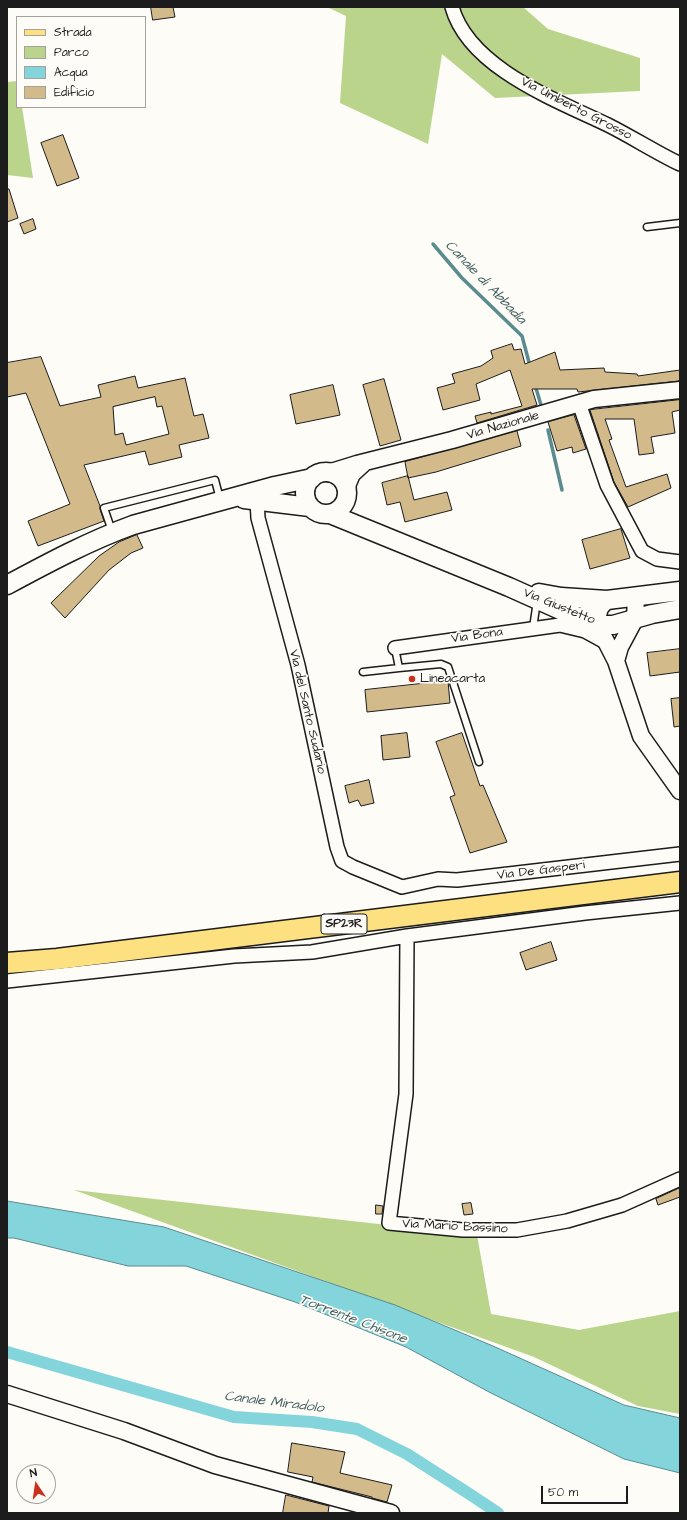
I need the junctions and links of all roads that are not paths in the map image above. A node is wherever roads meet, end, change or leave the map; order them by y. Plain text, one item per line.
1 (452, 7) edge
2 (680, 164) edge
3 (680, 223) edge
4 (647, 227) dead end
5 (680, 390) edge
6 (579, 403) junction
7 (366, 462) junction
8 (320, 475) junction
9 (346, 492) junction
10 (227, 499) junction
11 (257, 500) junction
12 (310, 506) junction
13 (330, 514) junction
14 (375, 531) junction
15 (113, 533) junction
16 (680, 562) edge
17 (7, 585) edge
18 (509, 587) junction
19 (680, 591) edge
20 (636, 596) junction
21 (537, 599) junction
22 (606, 600) junction
23 (680, 609) edge
24 (578, 616) junction
25 (635, 619) junction
26 (596, 622) junction
27 (560, 625) junction
28 (532, 628) junction
29 (607, 643) junction
30 (395, 648) joint
31 (616, 661) junction
32 (399, 668) junction
33 (363, 672) dead end
34 (479, 762) dead end
35 (680, 791) edge
36 (680, 854) edge
37 (680, 882) edge
38 (402, 887) joint
39 (680, 903) edge
40 (407, 936) junction
41 (7, 963) edge
42 (7, 981) edge
43 (680, 1178) edge
44 (7, 1394) edge
45 (391, 1513) edge

1 - 2 street, Via Umberto Grosso
3 - 4 lane
5 - 6 street, Via Nazionale
6 - 7 street, Via Nazionale
6 - 16 street
7 - 8 street, Via Nazionale
7 - 9 street
8 - 9 main road
8 - 10 main road
8 - 12 main road
9 - 13 main road
9 - 14 main road, Via Giustetto
10 - 11 main road
10 - 15 main road
10 - 15 lane
11 - 12 main road
11 - 38 street, Via del Santo Sudario
12 - 13 main road
13 - 14 main road, Via Giustetto
14 - 18 main road, Via Giustetto
15 - 17 main road
18 - 21 main road, Via Giustetto
18 - 22 main road, Via Giustetto
19 - 20 main road, Via Giustetto
20 - 22 main road, Via Giustetto
20 - 25 street
21 - 24 main road, Via Giustetto
21 - 28 lane
22 - 24 street
22 - 26 street
23 - 25 main road, Via Giustetto
24 - 26 main road, Via Giustetto
24 - 27 street
25 - 26 main road, Via Giustetto
25 - 31 street
26 - 29 street
27 - 28 street, Via Bona
27 - 29 street
28 - 30 street, Via Bona
29 - 31 street
30 - 32 lane
31 - 35 street
32 - 33 lane
32 - 34 lane
36 - 38 street, Via De Gasperi
37 - 41 main road, SP23R
39 - 40 street
40 - 42 street
40 - 43 street, Via Mario Bassino
44 - 45 street

